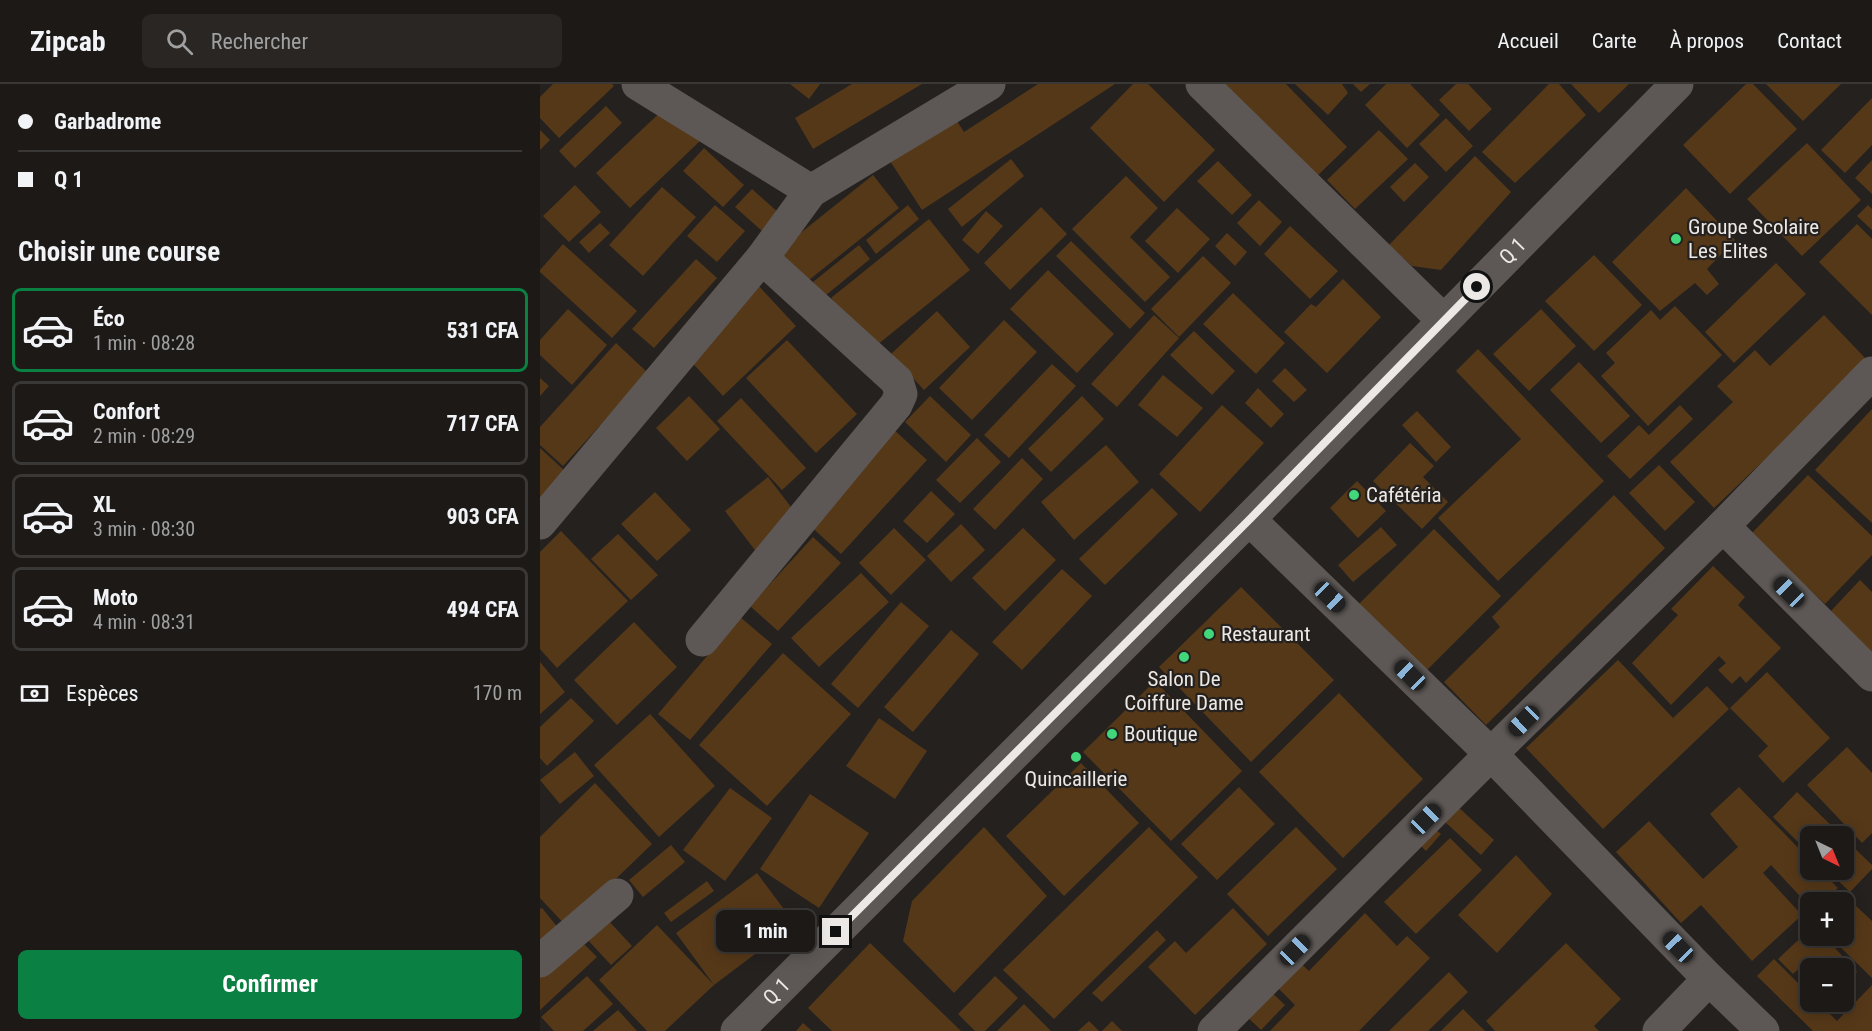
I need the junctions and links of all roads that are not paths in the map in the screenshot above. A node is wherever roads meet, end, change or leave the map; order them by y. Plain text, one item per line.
1 (638, 84) edge
2 (989, 84) edge
3 (1202, 84) edge
4 (1677, 84) edge
5 (812, 191) junction
6 (762, 258) junction
7 (1444, 321) junction
8 (1872, 373) edge
9 (1250, 519) junction
10 (540, 523) edge
11 (1723, 526) junction
12 (702, 640) dead end
13 (1872, 675) edge
14 (1491, 754) junction
15 (617, 895) dead end
16 (540, 961) edge
17 (1709, 979) junction
18 (736, 1031) edge
19 (1214, 1031) edge
20 (1659, 1031) edge
21 (1763, 1031) edge

1 - 5 street
2 - 5 street
3 - 7 street
4 - 7 street, Q 1
5 - 6 street
6 - 10 street
6 - 12 street
7 - 9 street, Q 1
8 - 11 street
9 - 14 street
9 - 18 street, Q 1
11 - 13 street
11 - 14 street
14 - 17 street
14 - 19 street
15 - 16 street
17 - 20 street
17 - 21 street

